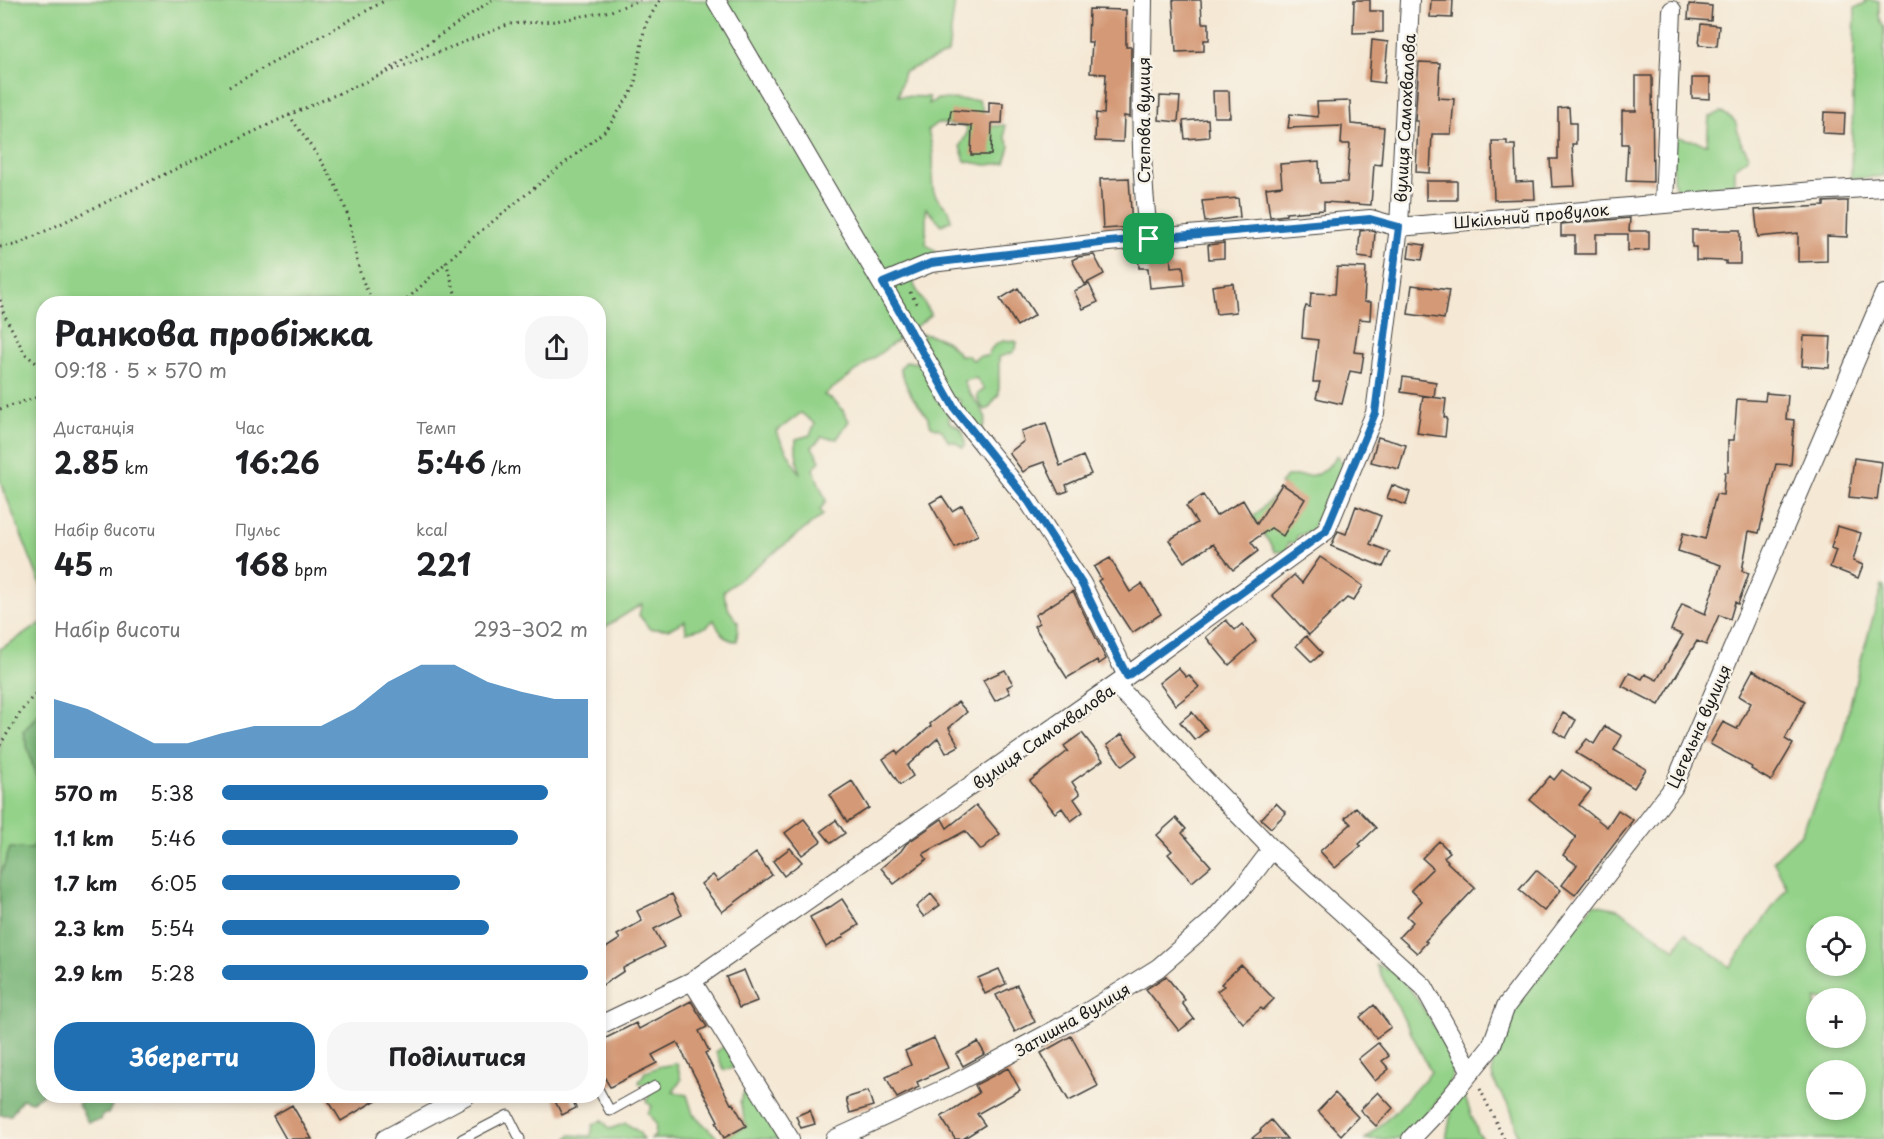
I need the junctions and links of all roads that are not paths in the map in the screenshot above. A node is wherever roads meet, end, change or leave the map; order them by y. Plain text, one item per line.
1 (716, 0) edge
2 (1143, 0) edge
3 (1410, 0) edge
4 (1672, 10) dead end
5 (1884, 187) edge
6 (1664, 204) junction
7 (1399, 227) junction
8 (1149, 239) junction
9 (883, 283) junction
10 (1884, 294) edge
11 (1121, 681) junction
12 (1272, 849) junction
13 (692, 981) junction
14 (606, 1022) edge
15 (1470, 1070) junction
16 (655, 1086) dead end
17 (452, 1103) edge
18 (606, 1103) edge
19 (385, 1139) edge
20 (462, 1139) edge
21 (520, 1139) edge
22 (790, 1139) edge
23 (835, 1139) edge
24 (1411, 1139) edge

1 - 9 street
2 - 8 street, Степова вулиця
3 - 7 street, вулиця Самохвалова
4 - 6 street
5 - 6 street, Шкільний провулок
6 - 7 street, Шкільний провулок
7 - 8 street
7 - 11 street, вулиця Самохвалова
8 - 9 street
9 - 11 street
10 - 15 street, Цегельна вулиця
11 - 12 street
11 - 13 street, вулиця Самохвалова
12 - 15 street
12 - 23 street, Затишна вулиця
13 - 14 street, вулиця Самохвалова
13 - 22 street
15 - 24 street, Цегельна вулиця
16 - 18 lane
17 - 19 street
20 - 21 lane

